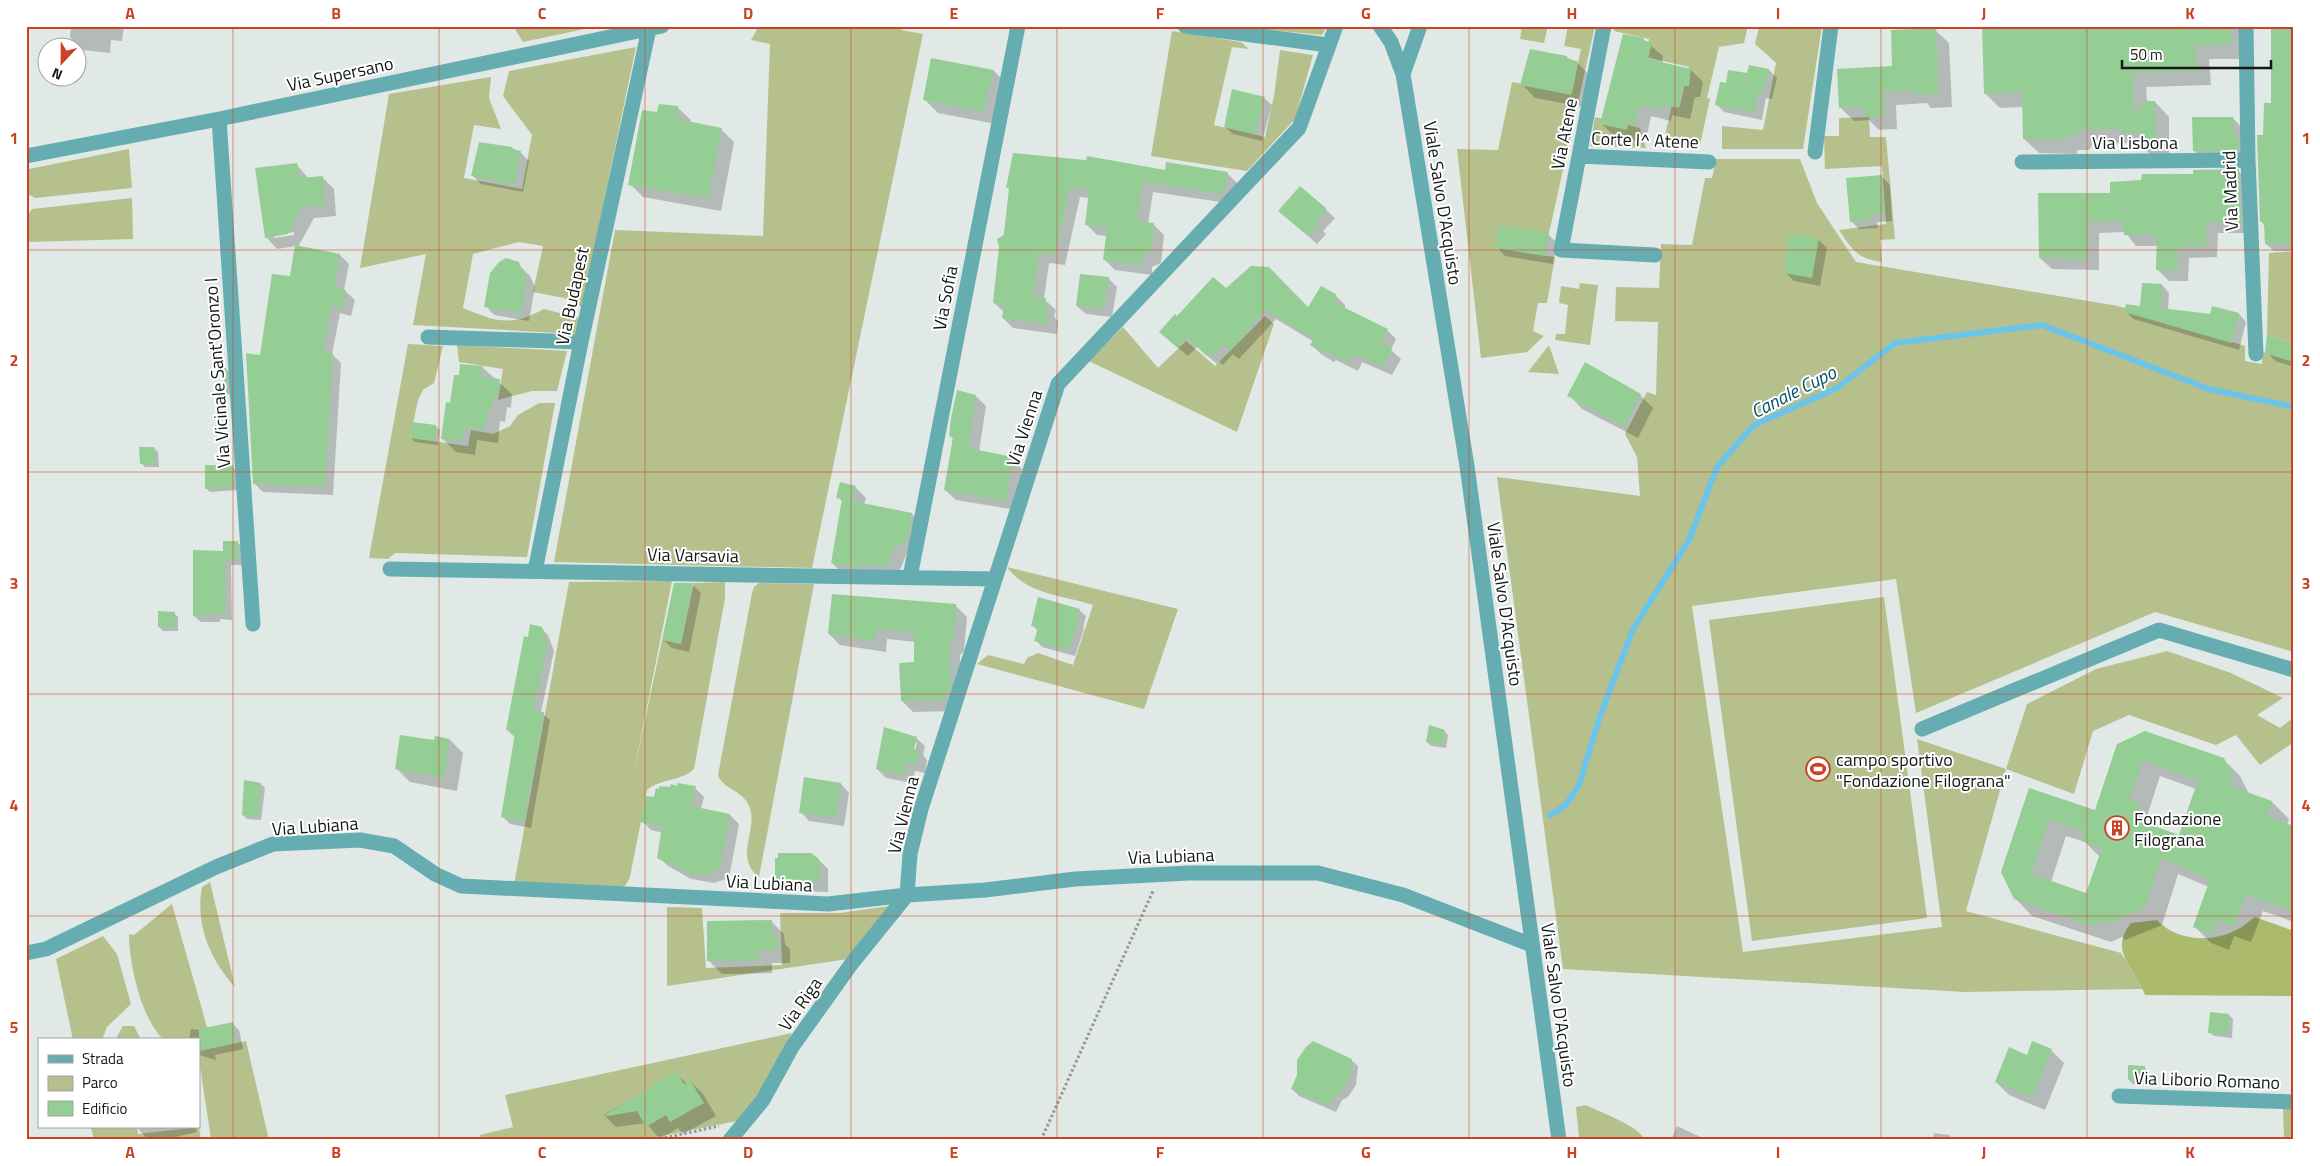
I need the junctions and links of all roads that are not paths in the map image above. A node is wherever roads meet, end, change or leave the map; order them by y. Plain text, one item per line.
1 (1018, 26) edge
2 (1185, 26) edge
3 (1336, 26) edge
4 (1380, 26) edge
5 (1420, 26) edge
6 (1604, 26) edge
7 (1831, 26) edge
8 (2246, 26) edge
9 (655, 28) edge
10 (1328, 45) junction
11 (1403, 74) junction
12 (219, 119) junction
13 (1815, 152) dead end
14 (26, 156) edge
15 (1578, 156) junction
16 (2248, 160) junction
17 (1709, 162) dead end
18 (2022, 162) dead end
19 (1655, 255) dead end
20 (428, 337) dead end
21 (581, 342) junction
22 (2256, 354) dead end
23 (390, 570) dead end
24 (535, 571) junction
25 (910, 577) junction
26 (996, 579) junction
27 (253, 624) dead end
28 (2294, 670) edge
29 (1922, 729) dead end
30 (907, 894) junction
31 (1532, 945) junction
32 (26, 953) edge
33 (2119, 1096) dead end
34 (2294, 1102) edge
35 (730, 1140) edge
36 (1558, 1140) edge

1 - 25 street, Via Sofia
2 - 10 street
3 - 10 street, Via Vienna
4 - 11 street, Viale Salvo D'Acquisto
5 - 11 street, Viale Salvo D'Acquisto
6 - 15 street, Via Atene
7 - 13 street
8 - 16 street, Via Madrid
9 - 12 street, Via Supersano
9 - 21 street, Via Budapest
10 - 26 street, Via Vienna
11 - 31 street, Viale Salvo D'Acquisto
12 - 14 street, Via Supersano
12 - 27 street, Via Vicinale Sant'Oronzo I
15 - 17 street, Corte I^ Atene
15 - 19 street, Via Atene
16 - 18 street, Via Lisbona
16 - 22 street, Via Madrid
20 - 21 street
21 - 24 street, Via Budapest
23 - 24 street, Via Varsavia
24 - 25 street, Via Varsavia
25 - 26 street, Via Varsavia
26 - 30 street, Via Vienna
28 - 29 street
30 - 31 street, Via Lubiana
30 - 32 street, Via Lubiana
30 - 35 street, Via Riga
31 - 36 street, Viale Salvo D'Acquisto
33 - 34 street, Via Liborio Romano

